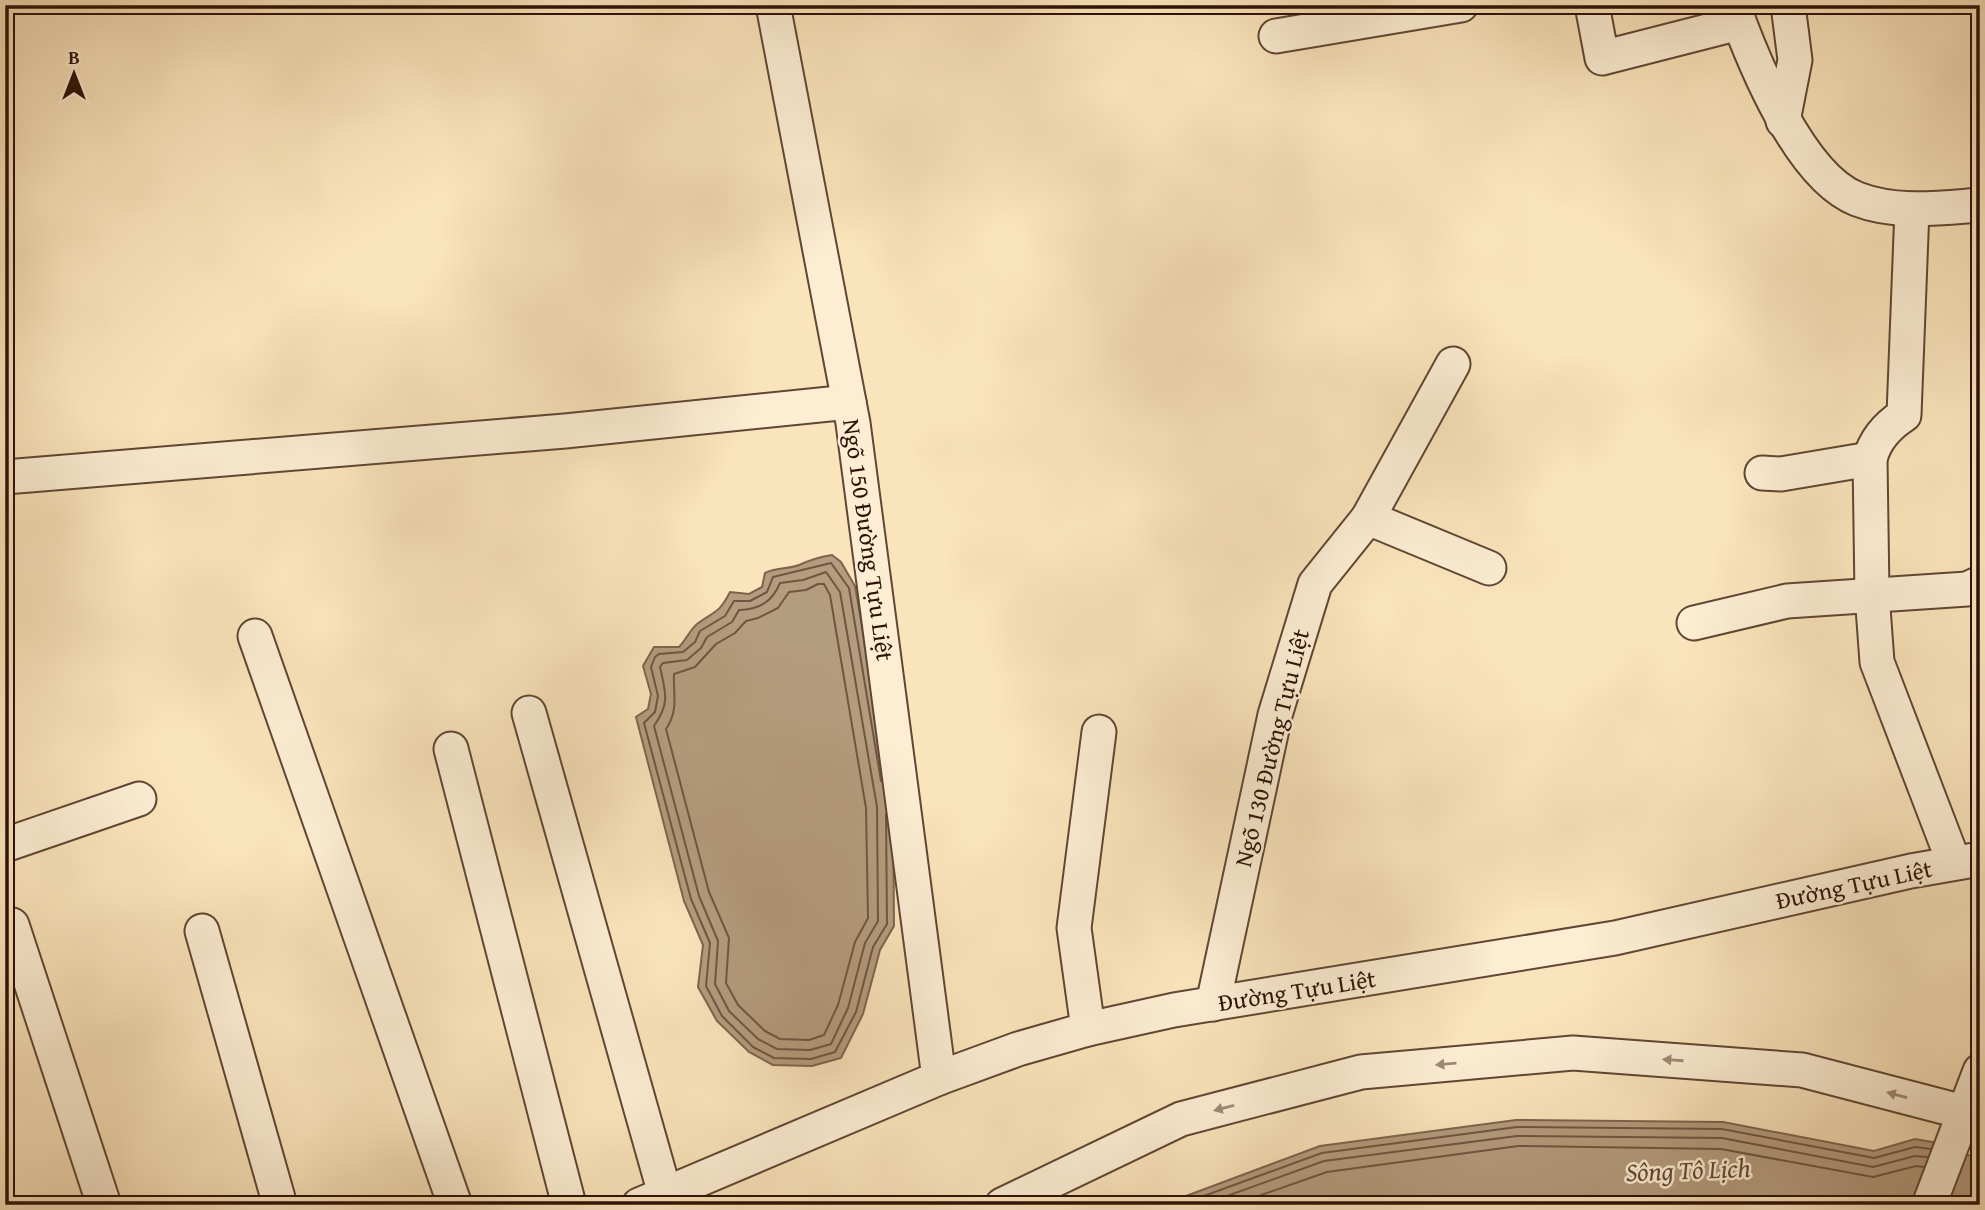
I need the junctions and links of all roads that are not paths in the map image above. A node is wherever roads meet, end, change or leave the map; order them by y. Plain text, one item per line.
1 (773, 5) edge
2 (1461, 5) edge
3 (1592, 5) edge
4 (1788, 5) edge
5 (1736, 14) edge
6 (1276, 36) dead end
7 (1783, 121) junction
8 (1980, 205) edge
9 (1912, 209) junction
10 (1453, 364) dead end
11 (849, 402) junction
12 (1870, 460) junction
13 (1762, 473) dead end
14 (5, 477) edge
15 (1368, 518) junction
16 (1489, 568) dead end
17 (1980, 583) edge
18 (1872, 594) junction
19 (1694, 623) dead end
20 (255, 636) dead end
21 (529, 713) dead end
22 (1100, 732) dead end
23 (451, 749) dead end
24 (139, 799) dead end
25 (5, 845) edge
26 (1967, 861) edge
27 (12, 925) dead end
28 (202, 931) dead end
29 (1213, 1004) junction
30 (1088, 1029) junction
31 (1980, 1071) edge
32 (939, 1078) junction
33 (1965, 1124) edge
34 (652, 1199) edge
35 (104, 1205) edge
36 (280, 1205) edge
37 (455, 1205) edge
38 (569, 1205) edge
39 (1002, 1205) edge
40 (1929, 1205) edge

1 - 11 street, Ngõ 150 Đường Tựu Liệt
2 - 6 street
3 - 5 street
4 - 7 street
5 - 7 street
7 - 9 street
8 - 9 street
9 - 12 street
10 - 15 street, Ngõ 130 Đường Tựu Liệt
11 - 14 street
11 - 32 street, Ngõ 150 Đường Tựu Liệt
12 - 13 street
12 - 18 street
15 - 16 street
15 - 29 street, Ngõ 130 Đường Tựu Liệt
17 - 18 street
18 - 19 street
18 - 26 street
20 - 37 street
21 - 34 street
22 - 30 street
23 - 38 street
24 - 25 street
26 - 29 street, Đường Tựu Liệt
27 - 35 street
28 - 36 street
29 - 30 street, Đường Tựu Liệt
30 - 32 street, Đường Tựu Liệt
31 - 33 street
32 - 34 street, Đường Tựu Liệt
33 -> 39 street
33 - 40 street

